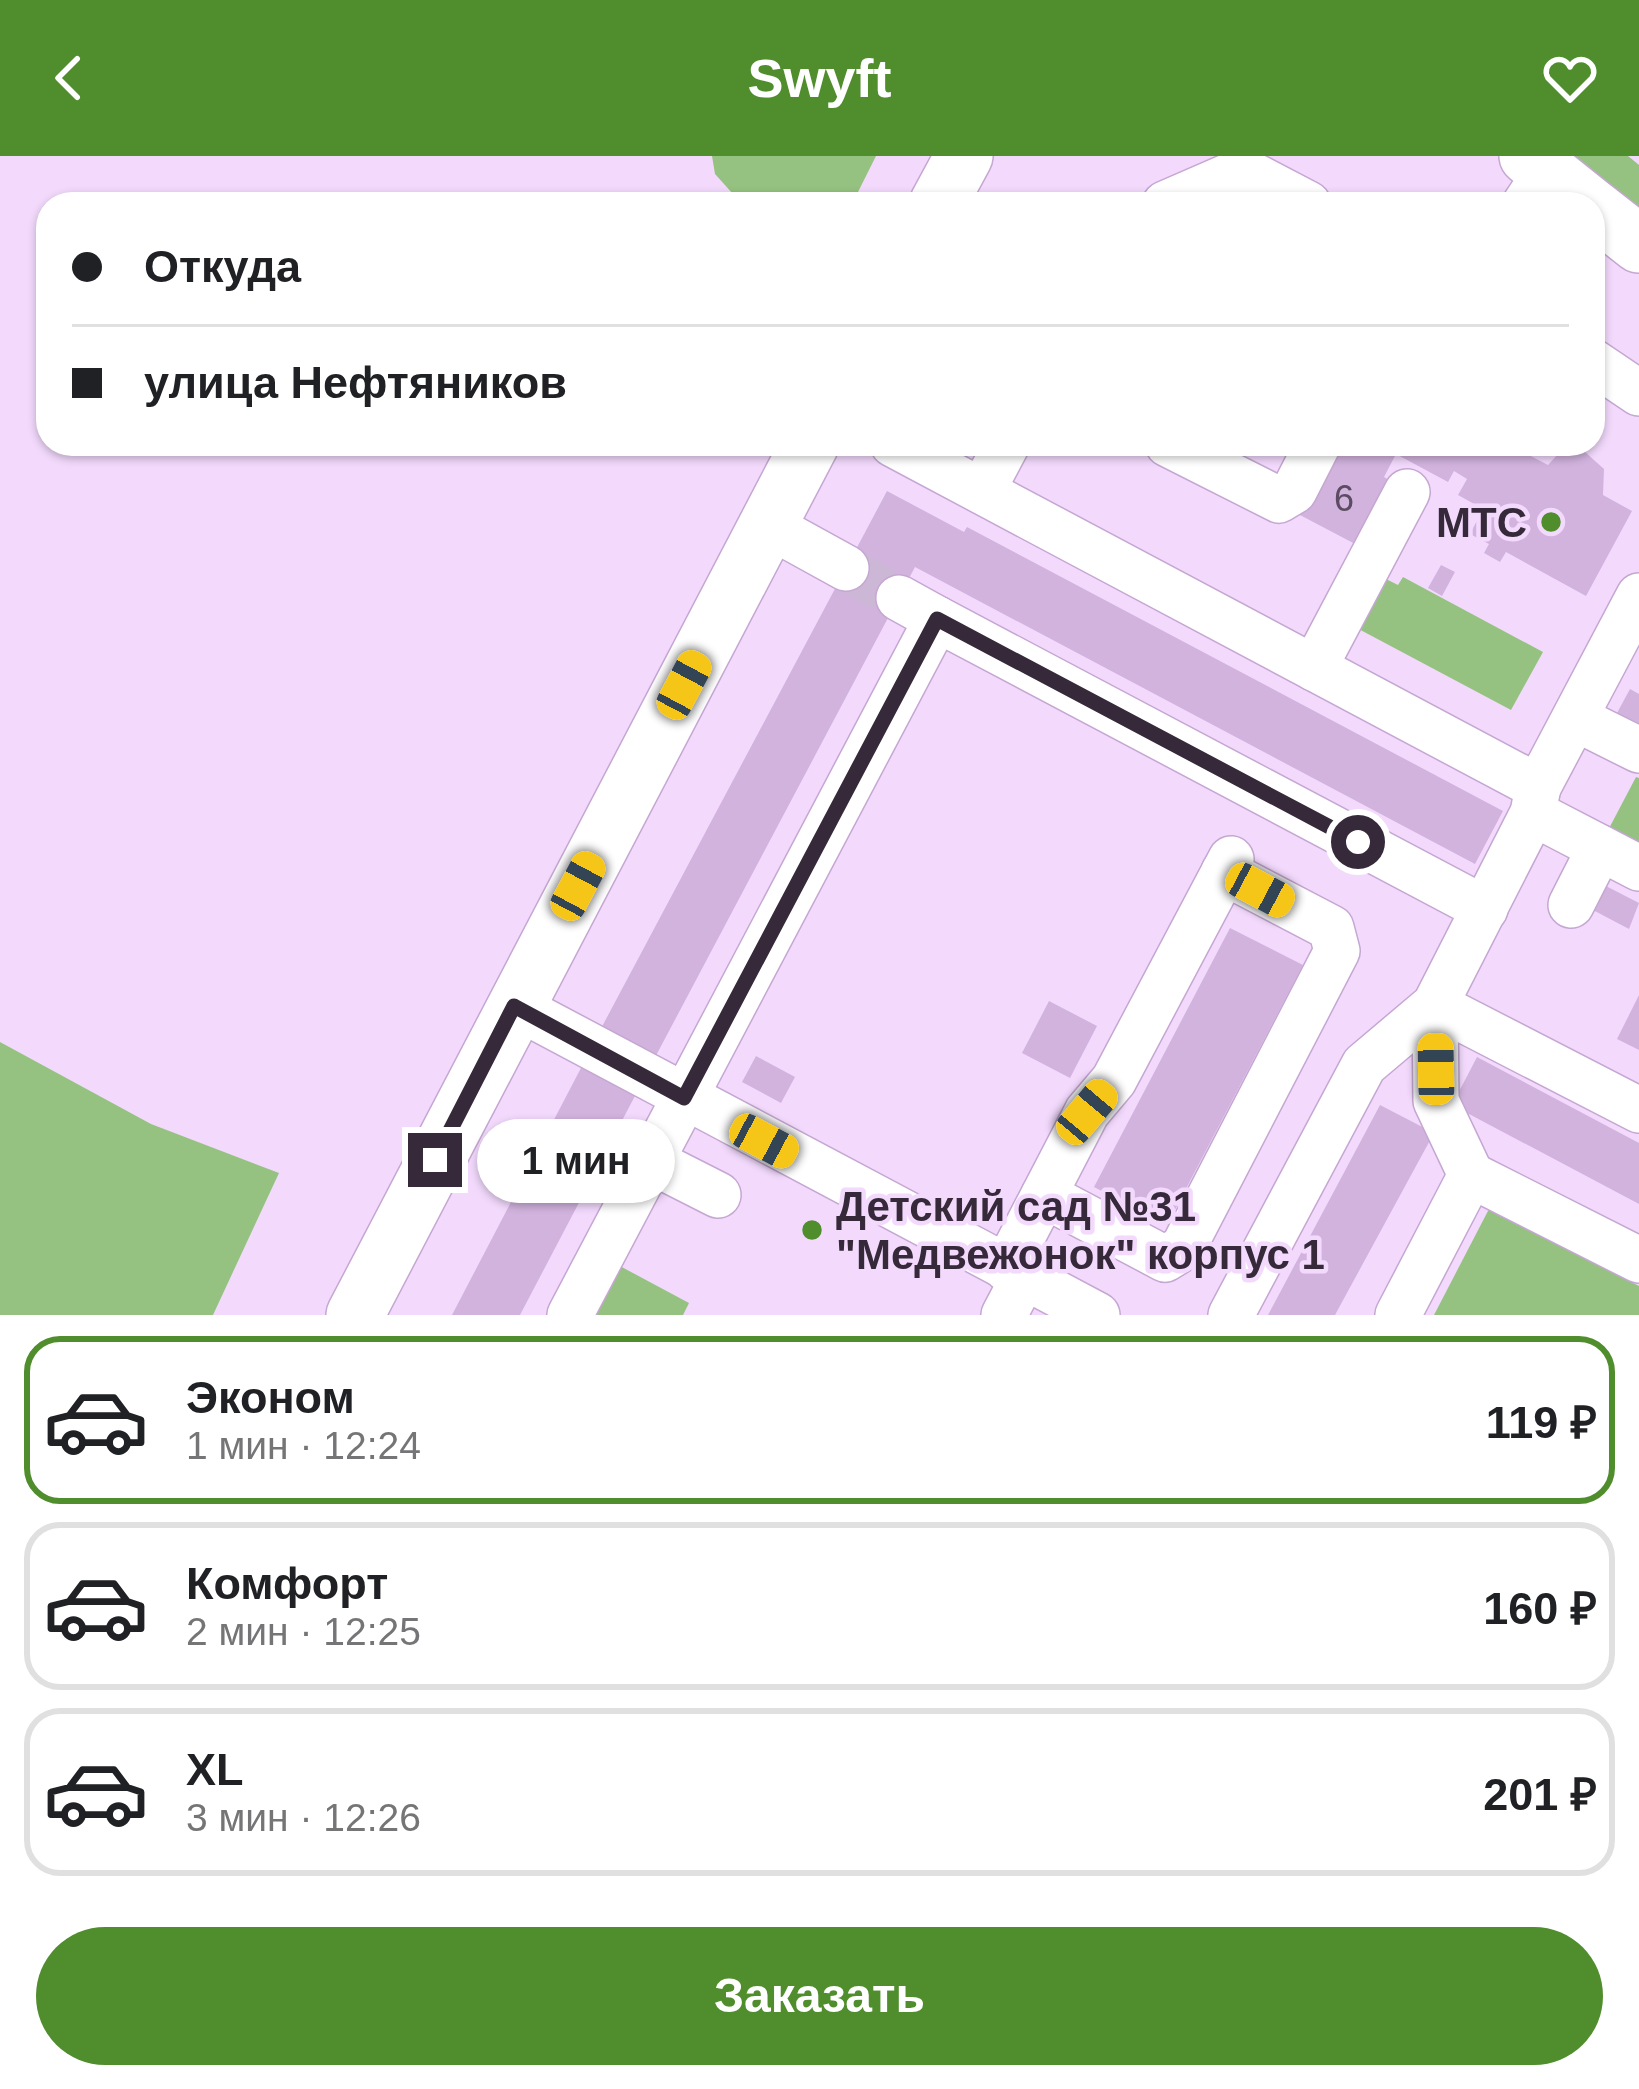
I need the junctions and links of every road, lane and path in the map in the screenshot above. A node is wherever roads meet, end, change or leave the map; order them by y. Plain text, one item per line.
1 (964, 156) edge
2 (944, 192) edge
3 (1193, 192) edge
4 (1285, 192) edge
5 (1605, 221) edge
6 (1639, 244) edge
7 (1605, 370) edge
8 (1639, 393) edge
9 (804, 456) edge
10 (916, 456) edge
11 (1001, 456) edge
12 (1192, 456) edge
13 (1311, 456) edge
14 (982, 491) junction
15 (1407, 492) dead end
16 (768, 525) junction
17 (846, 568) tunnel mouth
18 (1639, 596) edge
19 (1314, 668) junction
20 (1575, 718) junction
21 (1639, 750) edge
22 (1536, 800) junction
23 (1619, 858) edge
24 (1571, 905) dead end
25 (1485, 909) junction
26 (1435, 1005) junction
27 (514, 1006) junction
28 (684, 1098) junction
29 (1639, 1110) edge
30 (1248, 1124) junction
31 (1314, 1159) junction
32 (651, 1161) junction
33 (1471, 1174) junction
34 (718, 1195) dead end
35 (1044, 1196) junction
36 (1639, 1260) edge
37 (1011, 1286) edge
38 (355, 1315) edge
39 (570, 1315) edge
40 (1097, 1315) edge
41 (1231, 1315) edge
42 (1398, 1315) edge

1 - 2 main road
3 - 4 lane
5 - 6 main road
7 - 8 lane
9 - 16 main road
10 - 14 lane
11 - 14 lane
12 - 13 lane
14 - 19 lane
15 - 19 lane
16 - 17 lane
16 - 27 main road
18 - 20 lane
19 - 22 lane
20 - 21 lane
20 - 22 lane
22 - 23 lane
22 - 25 lane
23 - 24 lane
25 - 26 lane
25 - 28 lane
26 - 29 lane
26 - 31 lane
26 - 33 lane
27 - 28 lane
27 - 38 main road
28 - 32 lane
28 - 37 lane
30 - 31 lane
30 - 35 lane
30 - 35 lane
31 - 41 lane
32 - 34 lane
32 - 39 lane
33 - 36 lane
33 - 42 lane
35 - 37 lane
37 - 40 lane

